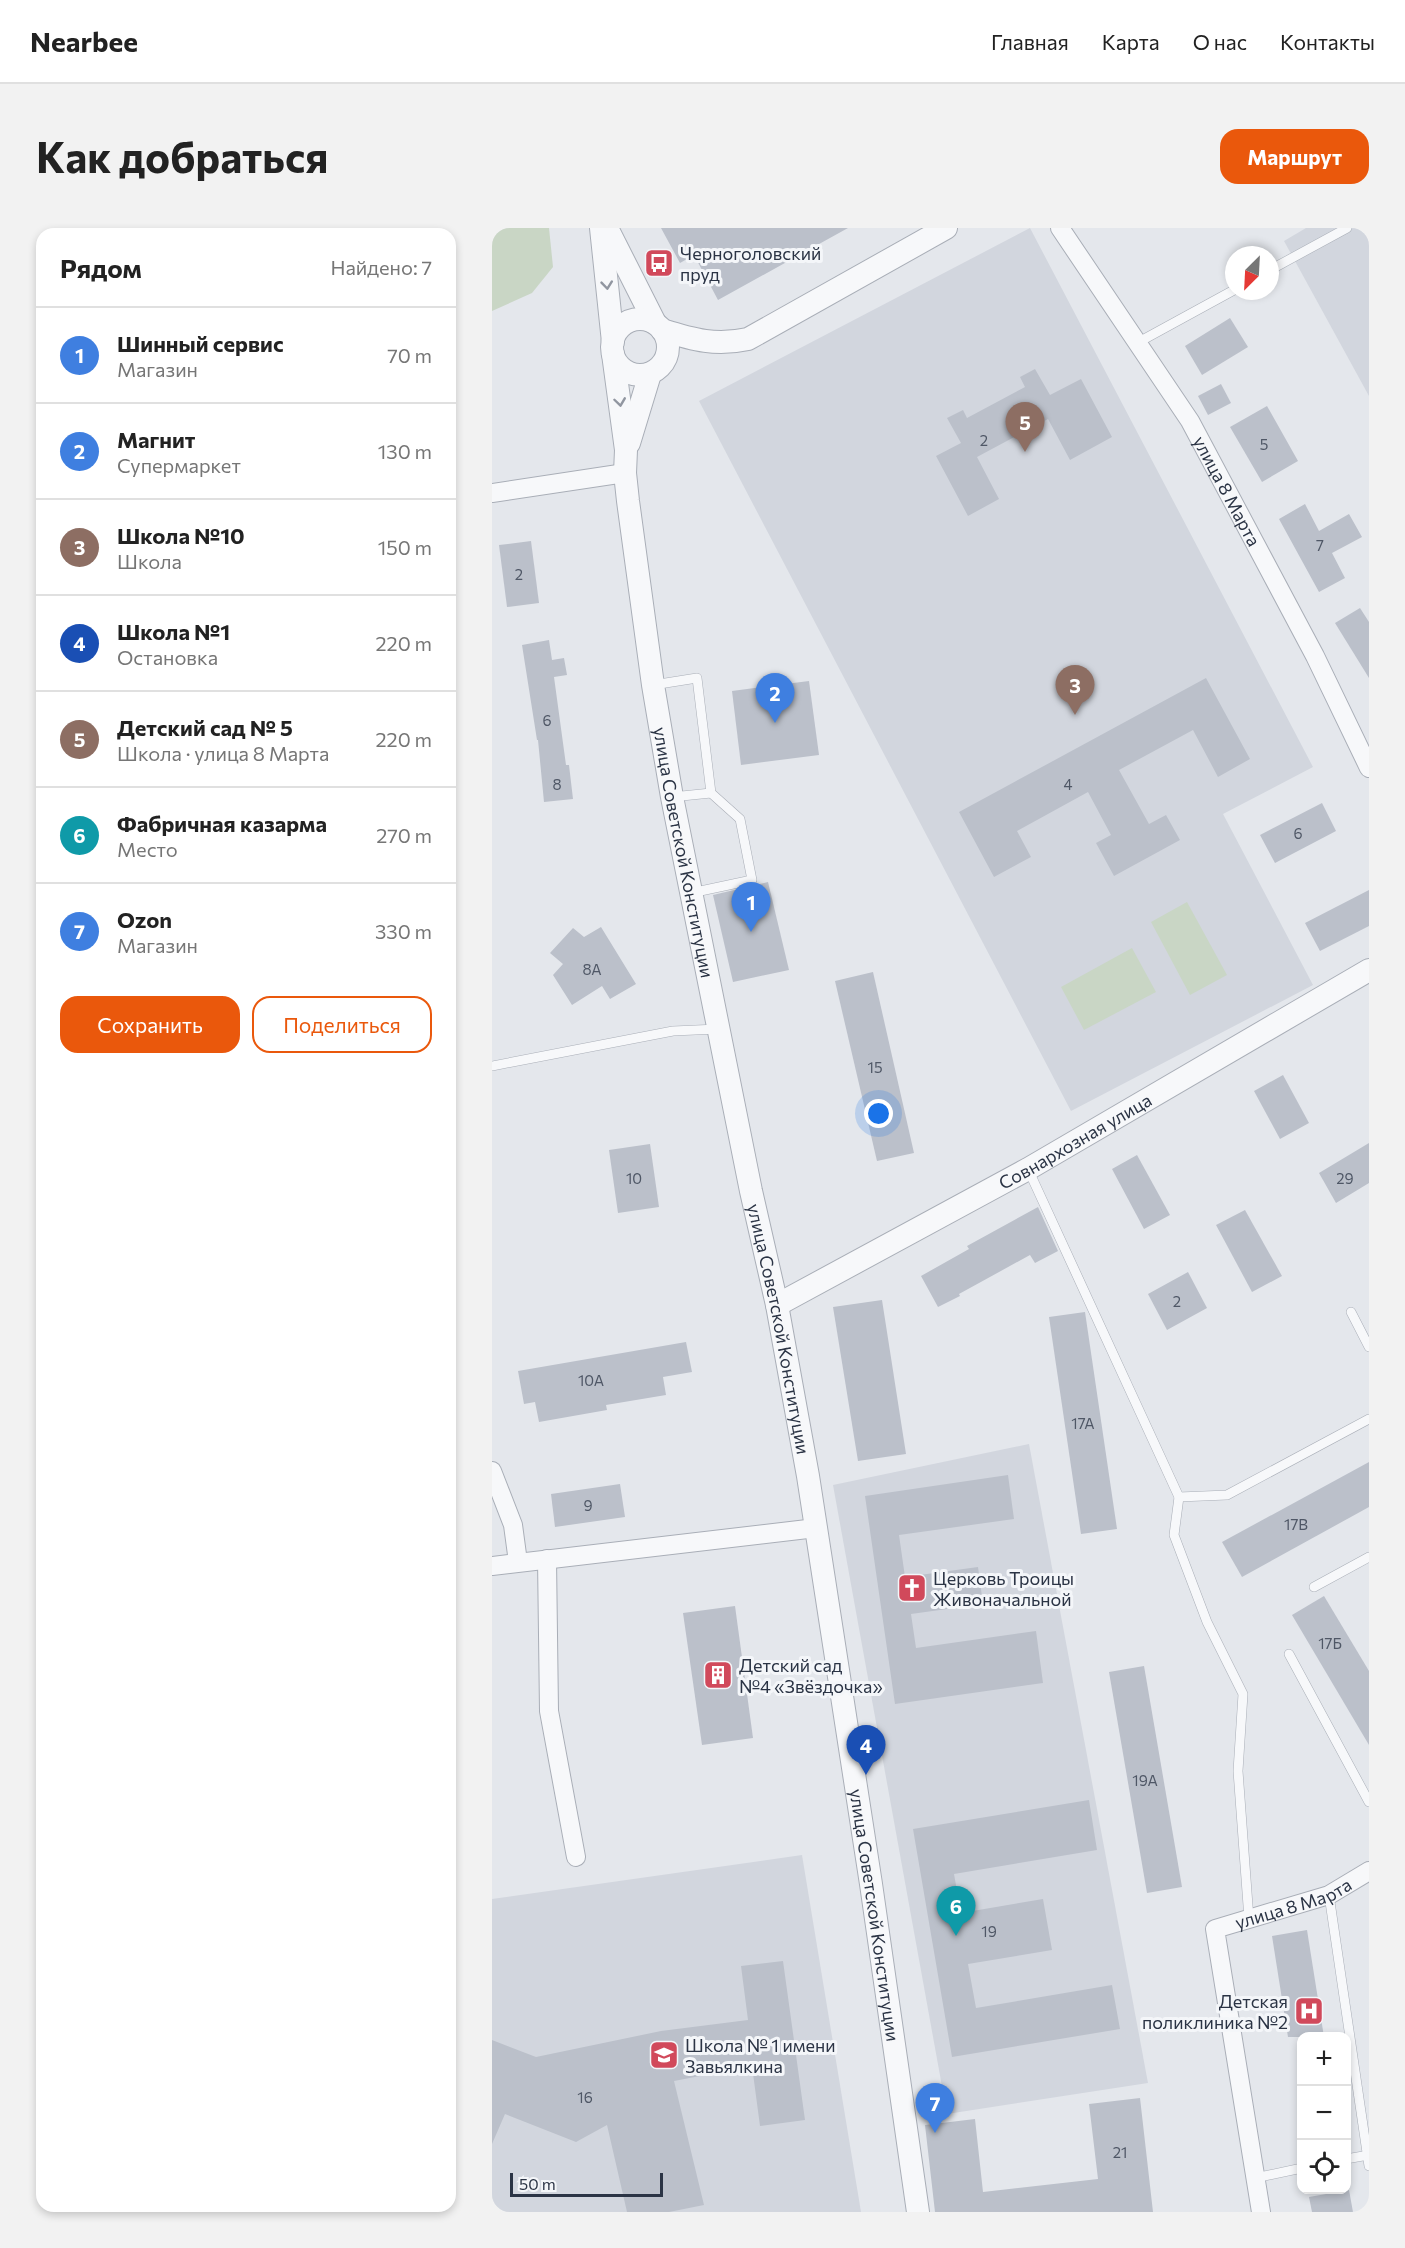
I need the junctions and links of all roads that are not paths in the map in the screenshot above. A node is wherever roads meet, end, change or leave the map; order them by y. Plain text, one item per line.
1 (602, 228) edge
2 (607, 228) edge
3 (946, 228) edge
4 (1060, 228) edge
5 (1347, 228) edge
6 (1279, 265) edge
7 (1225, 295) edge
8 (658, 327) junction
9 (707, 342) junction
10 (1137, 342) junction
11 (613, 348) junction
12 (653, 372) junction
13 (626, 450) junction
14 (625, 473) junction
15 (492, 492) edge
16 (653, 685) junction
17 (1369, 768) edge
18 (711, 793) junction
19 (672, 797) junction
20 (691, 894) junction
21 (1369, 970) edge
22 (718, 1029) junction
23 (492, 1066) edge
24 (1028, 1169) junction
25 (777, 1305) junction
26 (1351, 1312) dead end
27 (1369, 1347) edge
28 (1369, 1419) edge
29 (492, 1471) edge
30 (1179, 1497) junction
31 (816, 1528) junction
32 (1369, 1557) edge
33 (548, 1559) junction
34 (518, 1562) junction
35 (492, 1566) edge
36 (1314, 1587) dead end
37 (1289, 1654) dead end
38 (1369, 1802) edge
39 (576, 1857) dead end
40 (1369, 1871) edge
41 (1329, 1895) junction
42 (1249, 1919) junction
43 (1368, 2155) edge
44 (1351, 2158) edge
45 (1369, 2166) edge
46 (1297, 2169) edge
47 (1255, 2178) junction
48 (918, 2212) edge
49 (1261, 2212) edge

1 -> 11 street
2 - 8 street
3 - 9 street
4 - 10 street, улица 8 Марта
5 - 6 lane
7 - 10 lane
8 - 9 street
8 - 11 street
8 - 12 street
9 - 12 street
10 - 17 street, улица 8 Марта
11 - 12 street
11 -> 13 street
12 - 13 street
13 - 14 street, улица Советской Конституции
14 - 15 street
14 - 16 street, улица Советской Конституции
16 - 18 lane
16 - 19 street, улица Советской Конституции
18 - 19 lane
18 - 20 lane
19 - 20 street, улица Советской Конституции
20 - 22 street, улица Советской Конституции
21 - 24 street, Совнархозная улица
22 - 23 lane
22 - 25 street, улица Советской Конституции
24 - 25 street, Совнархозная улица
24 - 30 lane
25 - 31 street, улица Советской Конституции
26 - 27 lane
28 - 30 lane
29 - 34 street
30 - 42 lane
31 - 33 street
31 - 48 street, улица Советской Конституции
32 - 36 lane
33 - 34 street
33 - 39 street
34 - 35 street
37 - 38 lane
40 - 41 street, улица 8 Марта
41 - 42 street, улица 8 Марта
41 - 43 lane
42 - 47 street, улица 8 Марта
43 - 44 lane
43 - 45 lane
46 - 47 lane
47 - 49 street

